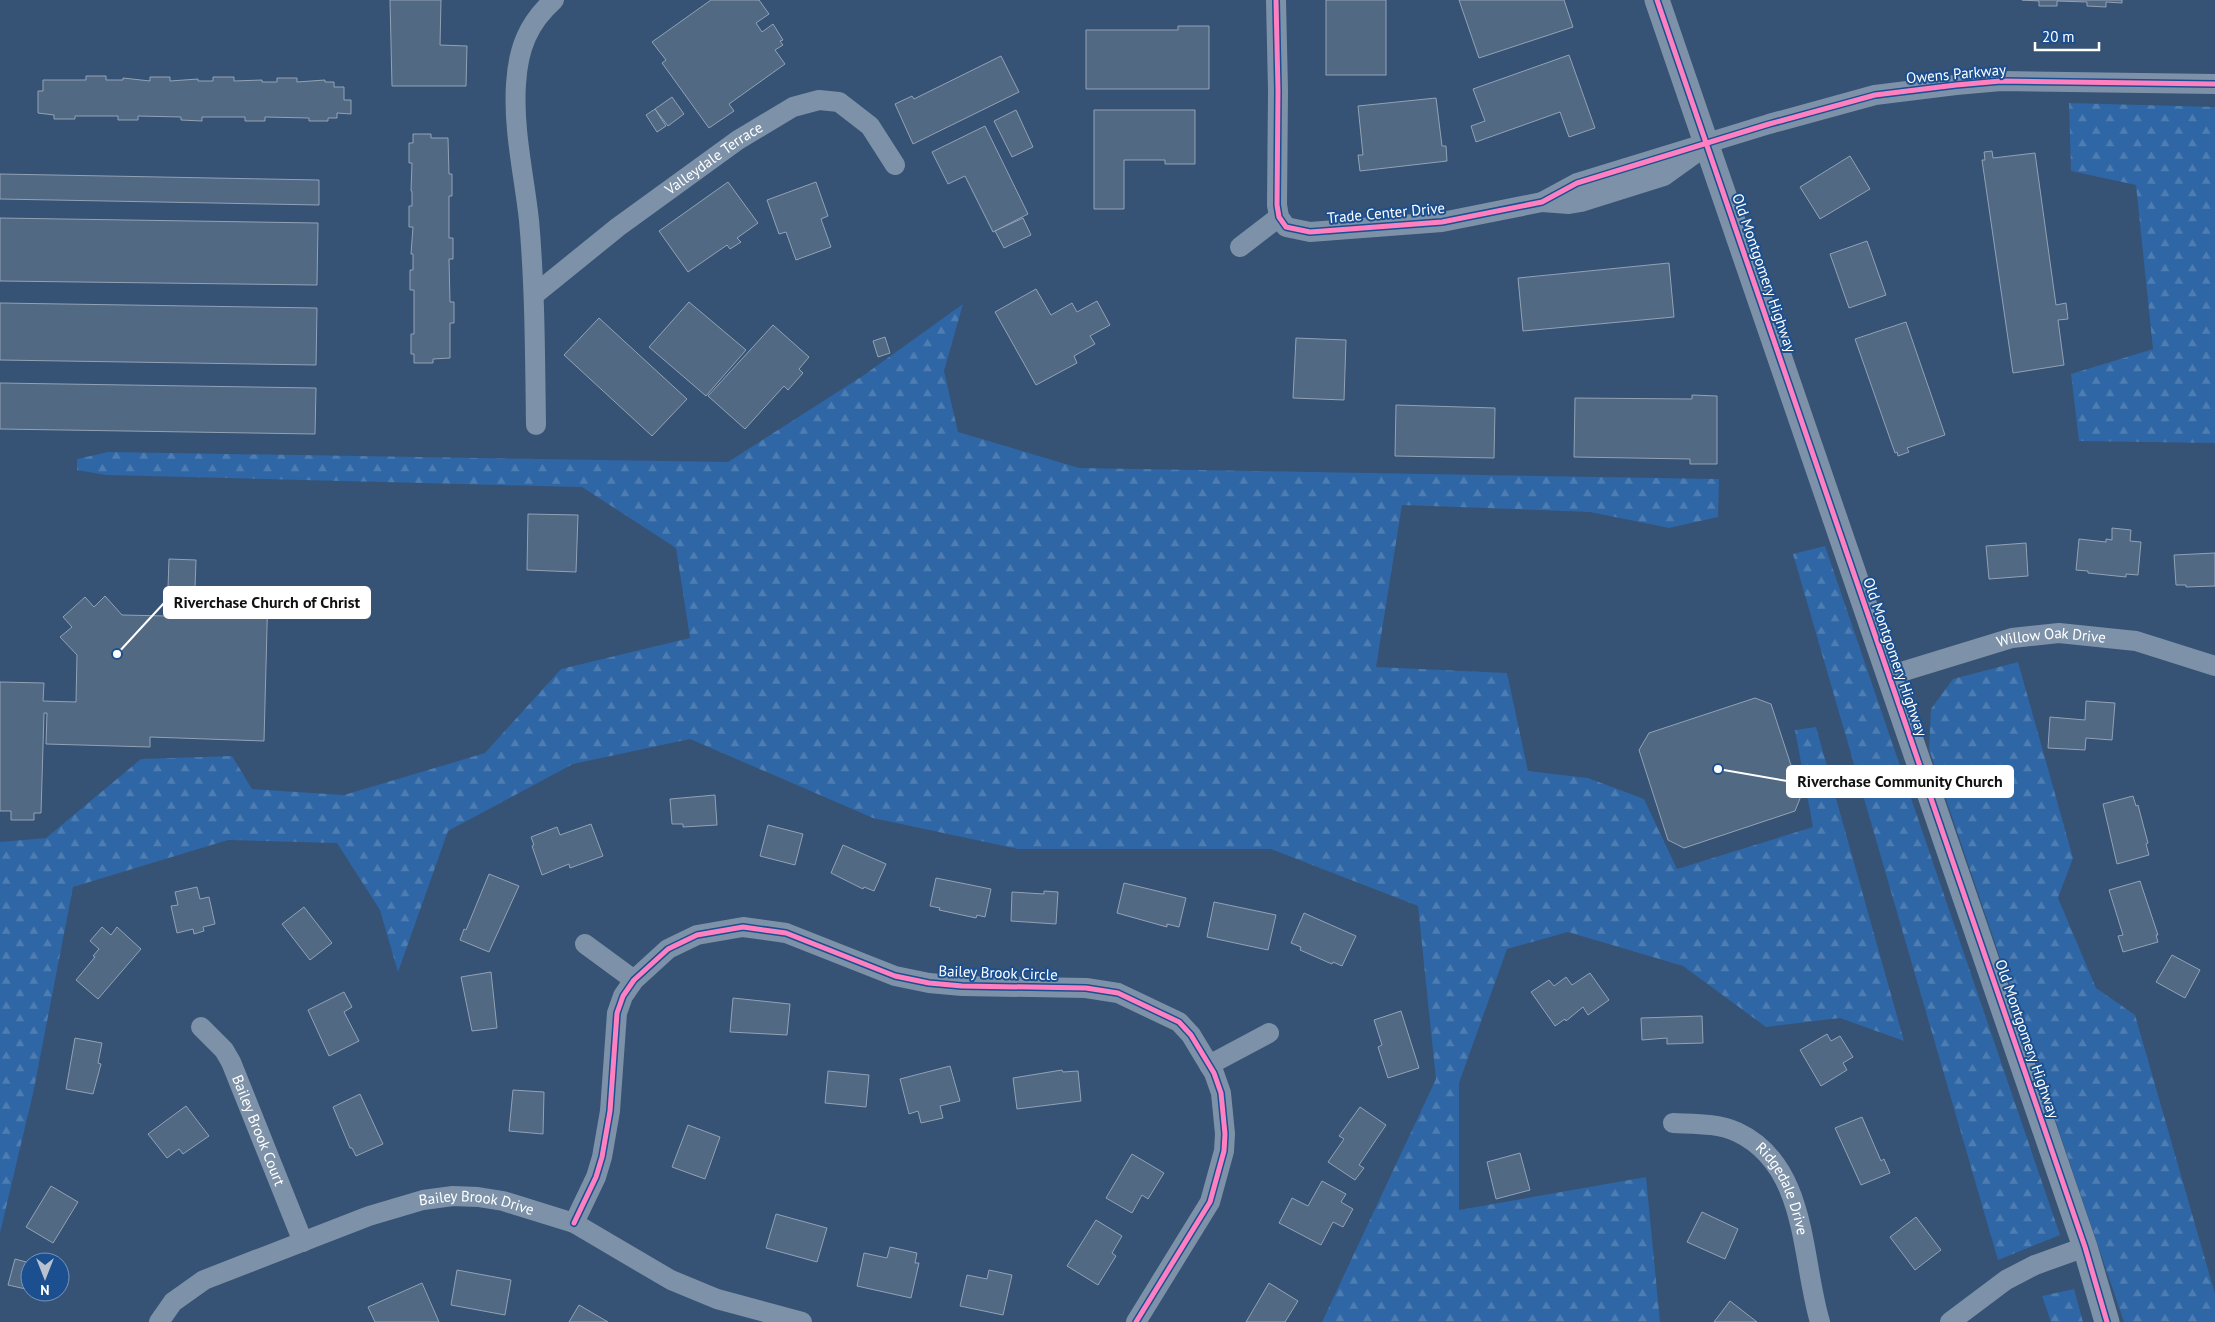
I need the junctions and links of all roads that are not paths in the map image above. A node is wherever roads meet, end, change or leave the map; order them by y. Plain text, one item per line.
1 (554, 0) edge
2 (1276, 0) edge
3 (1656, 0) edge
4 (2215, 84) edge
5 (1707, 144) junction
6 (895, 165) dead end
7 (1542, 202) joint
8 (1279, 217) junction
9 (1240, 247) dead end
10 (534, 295) junction
11 (536, 425) dead end
12 (2215, 666) edge
13 (1888, 676) junction
14 (585, 944) dead end
15 (634, 980) junction
16 (201, 1027) dead end
17 (1269, 1034) dead end
18 (1209, 1064) junction
19 (1673, 1123) dead end
20 (574, 1223) junction
21 (304, 1242) junction
22 (2085, 1246) junction
23 (159, 1322) edge
24 (802, 1322) edge
25 (1136, 1322) edge
26 (1820, 1322) edge
27 (1950, 1322) edge
28 (2107, 1322) edge

1 - 10 street
2 - 8 street
3 - 5 street, Old Montgomery Highway
4 - 5 street, Owens Parkway
5 - 7 street, Owens Parkway
5 - 13 street, Old Montgomery Highway
6 - 10 street, Valleydale Terrace
7 - 8 street, Trade Center Drive
8 - 9 street
10 - 11 street
12 - 13 street, Willow Oak Drive
13 - 22 street, Old Montgomery Highway
14 - 15 street
15 - 18 street, Bailey Brook Circle
15 - 20 street, Bailey Brook Circle
16 - 21 street, Bailey Brook Court
17 - 18 street
18 - 25 street, Bailey Brook Circle
19 - 26 street, Ridgedale Drive
20 - 21 street, Bailey Brook Drive
20 - 24 street, Bailey Brook Drive
21 - 23 street, Bailey Brook Drive
22 - 27 street
22 - 28 street, Old Montgomery Highway

